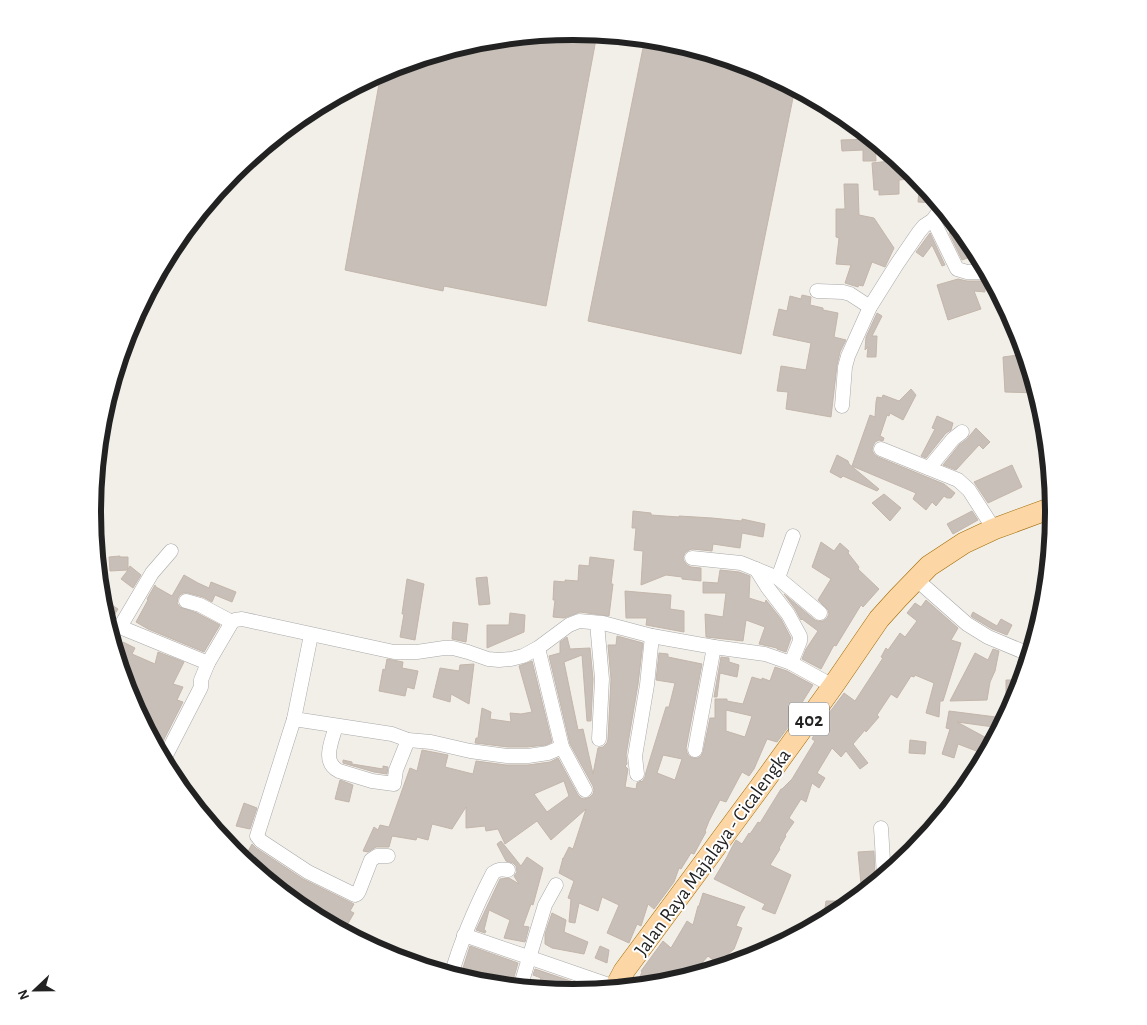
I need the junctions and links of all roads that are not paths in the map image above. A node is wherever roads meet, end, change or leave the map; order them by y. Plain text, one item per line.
1 (938, 213) edge
2 (934, 220) junction
3 (980, 272) edge
4 (817, 291) dead end
5 (870, 308) junction
6 (842, 406) dead end
7 (962, 432) dead end
8 (881, 449) dead end
9 (929, 468) junction
10 (1046, 510) edge
11 (994, 529) junction
12 (793, 536) dead end
13 (171, 551) dead end
14 (692, 558) dead end
15 (755, 568) junction
16 (778, 578) junction
17 (916, 580) junction
18 (186, 601) dead end
19 (820, 613) dead end
20 (232, 622) junction
21 (596, 623) junction
22 (114, 624) edge
23 (115, 627) edge
24 (312, 635) junction
25 (652, 636) junction
26 (714, 646) junction
27 (538, 648) junction
28 (1024, 652) dead end
29 (208, 663) junction
30 (792, 663) junction
31 (834, 686) junction
32 (294, 719) junction
33 (336, 726) junction
34 (599, 739) dead end
35 (408, 740) junction
36 (562, 747) junction
37 (695, 750) dead end
38 (167, 754) edge
39 (637, 774) dead end
40 (585, 790) dead end
41 (881, 828) dead end
42 (388, 856) dead end
43 (884, 869) edge
44 (508, 870) dead end
45 (556, 885) dead end
46 (464, 935) junction
47 (529, 957) junction
48 (453, 969) edge
49 (522, 982) edge
50 (617, 983) edge
51 (603, 984) edge

1 - 2 street
2 - 3 street
2 - 5 street
4 - 5 street
5 - 6 street
7 - 9 street
8 - 9 street
9 - 11 street
10 - 11 main road, Jalan Raya Majalaya - Cicalengka / 402
11 - 17 main road, Jalan Raya Majalaya - Cicalengka / 402
12 - 16 street
13 - 22 street
14 - 15 street
15 - 16 street
15 - 30 street
16 - 19 street
17 - 28 street
17 - 31 main road, Jalan Raya Majalaya - Cicalengka / 402
18 - 20 street
20 - 24 street
20 - 29 street
21 - 25 street
21 - 27 street
21 - 34 street
23 - 29 street
24 - 27 street
24 - 32 street
25 - 26 street
25 - 39 street
26 - 30 street
26 - 37 street
27 - 36 street
29 - 38 street
30 - 31 street
31 - 50 main road, Jalan Raya Majalaya - Cicalengka / 402
32 - 33 street
32 - 42 street
33 - 35 street
33 - 35 street
35 - 36 street
36 - 40 street
41 - 43 street
44 - 46 street
45 - 47 street
46 - 47 street
46 - 48 street
47 - 49 street
47 - 51 street

